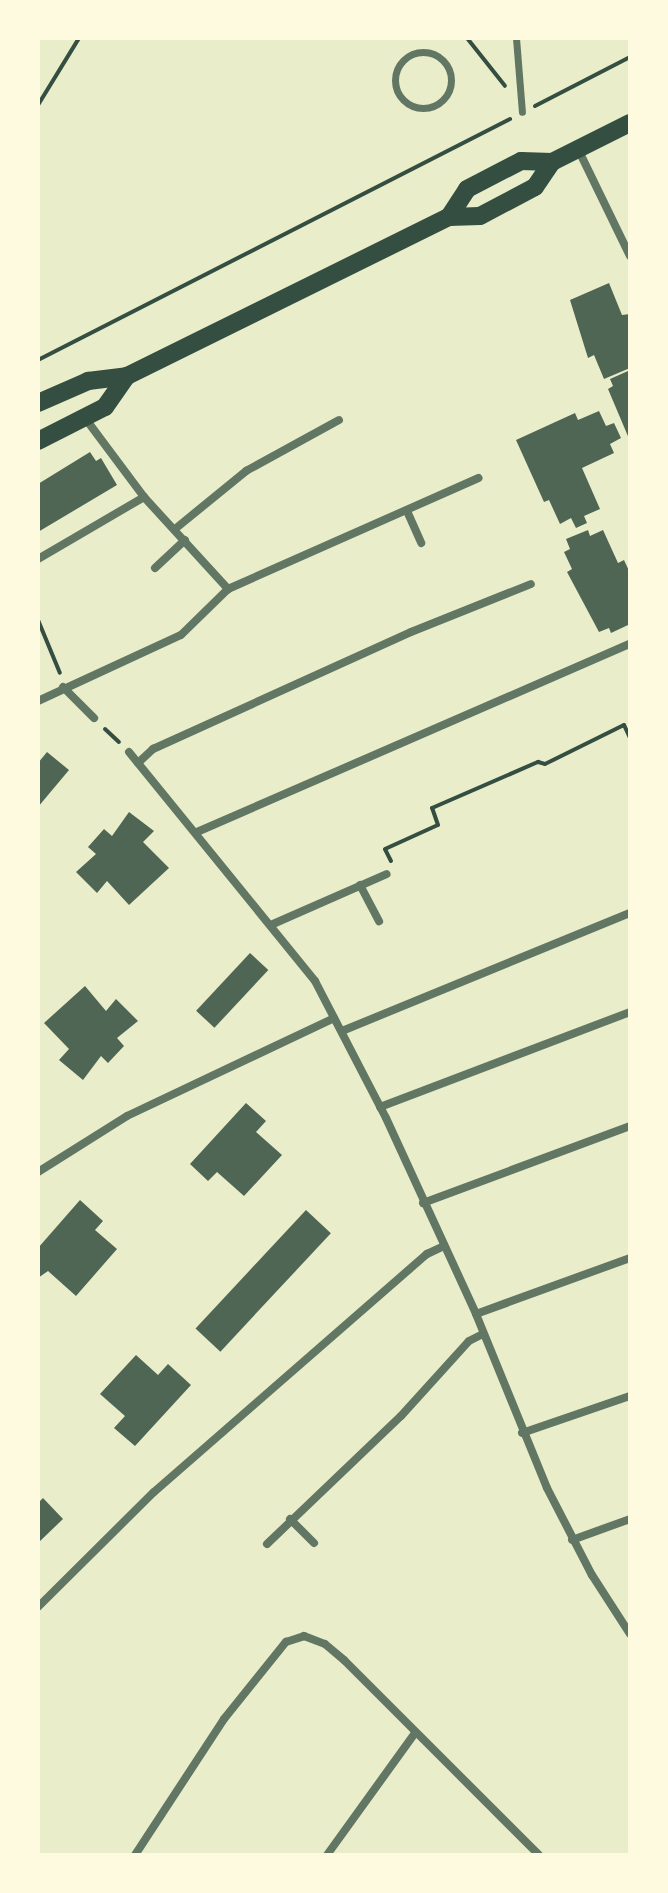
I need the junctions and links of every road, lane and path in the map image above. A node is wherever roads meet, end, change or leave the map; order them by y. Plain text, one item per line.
1 (79, 38) edge
2 (467, 38) edge
3 (516, 38) edge
4 (630, 57) edge
5 (38, 105) edge
6 (412, 106) joint
7 (522, 112) junction
8 (630, 123) edge
9 (578, 148) junction
10 (552, 162) junction
11 (449, 217) junction
12 (630, 256) edge
13 (38, 360) edge
14 (127, 376) junction
15 (38, 403) edge
16 (84, 418) junction
17 (339, 420) dead end
18 (38, 441) edge
19 (478, 478) dead end
20 (144, 497) junction
21 (407, 511) junction
22 (175, 529) junction
23 (185, 540) junction
24 (421, 543) dead end
25 (38, 559) edge
26 (155, 568) dead end
27 (531, 584) dead end
28 (228, 589) junction
29 (38, 620) edge
30 (630, 644) edge
31 (63, 687) junction
32 (38, 701) edge
33 (94, 718) joint
34 (630, 738) edge
35 (129, 752) joint
36 (138, 763) junction
37 (197, 832) junction
38 (387, 874) joint
39 (360, 885) junction
40 (630, 913) edge
41 (379, 921) dead end
42 (273, 924) junction
43 (630, 1012) edge
44 (334, 1018) junction
45 (342, 1031) junction
46 (380, 1107) junction
47 (630, 1126) edge
48 (38, 1172) edge
49 (423, 1203) junction
50 (444, 1246) junction
51 (630, 1258) edge
52 (476, 1314) junction
53 (483, 1334) junction
54 (630, 1396) edge
55 (522, 1433) junction
56 (290, 1519) junction
57 (630, 1519) edge
58 (572, 1540) junction
59 (314, 1543) dead end
60 (267, 1544) dead end
61 (38, 1607) edge
62 (630, 1634) edge
63 (415, 1733) junction
64 (527, 1851) edge
65 (135, 1855) edge
66 (327, 1855) edge
67 (539, 1855) edge

1 - 5 path
2 - 7 path
3 - 7 street
4 - 7 path
6 - 6 street
7 - 13 path
8 - 9 main road
9 - 10 main road
9 - 12 street
10 - 11 main road
10 - 11 main road
11 - 14 main road
14 - 15 main road
14 - 16 main road
16 - 18 main road
16 - 20 street
17 - 22 street
19 - 21 street
20 - 22 street
20 - 25 street
21 - 24 street
21 - 28 street
22 - 23 street
23 - 26 street
23 - 28 street
27 - 36 street
28 - 31 street
29 - 31 path
30 - 37 street
31 - 32 street
31 - 33 street
33 - 35 path
34 - 38 path
35 - 36 street
36 - 37 street
37 - 42 street
38 - 39 street
39 - 41 street
39 - 42 street
40 - 45 street
42 - 44 street
43 - 46 street
44 - 45 street
44 - 48 street
45 - 46 street
46 - 49 street
47 - 49 street
49 - 50 street
50 - 52 street
50 - 61 street
51 - 52 street
52 - 53 street
53 - 55 street
53 - 56 street
54 - 55 street
55 - 58 street
56 - 59 street
56 - 60 street
57 - 58 street
58 - 62 street
63 - 64 street
63 - 65 street
63 - 66 street
64 - 67 street

